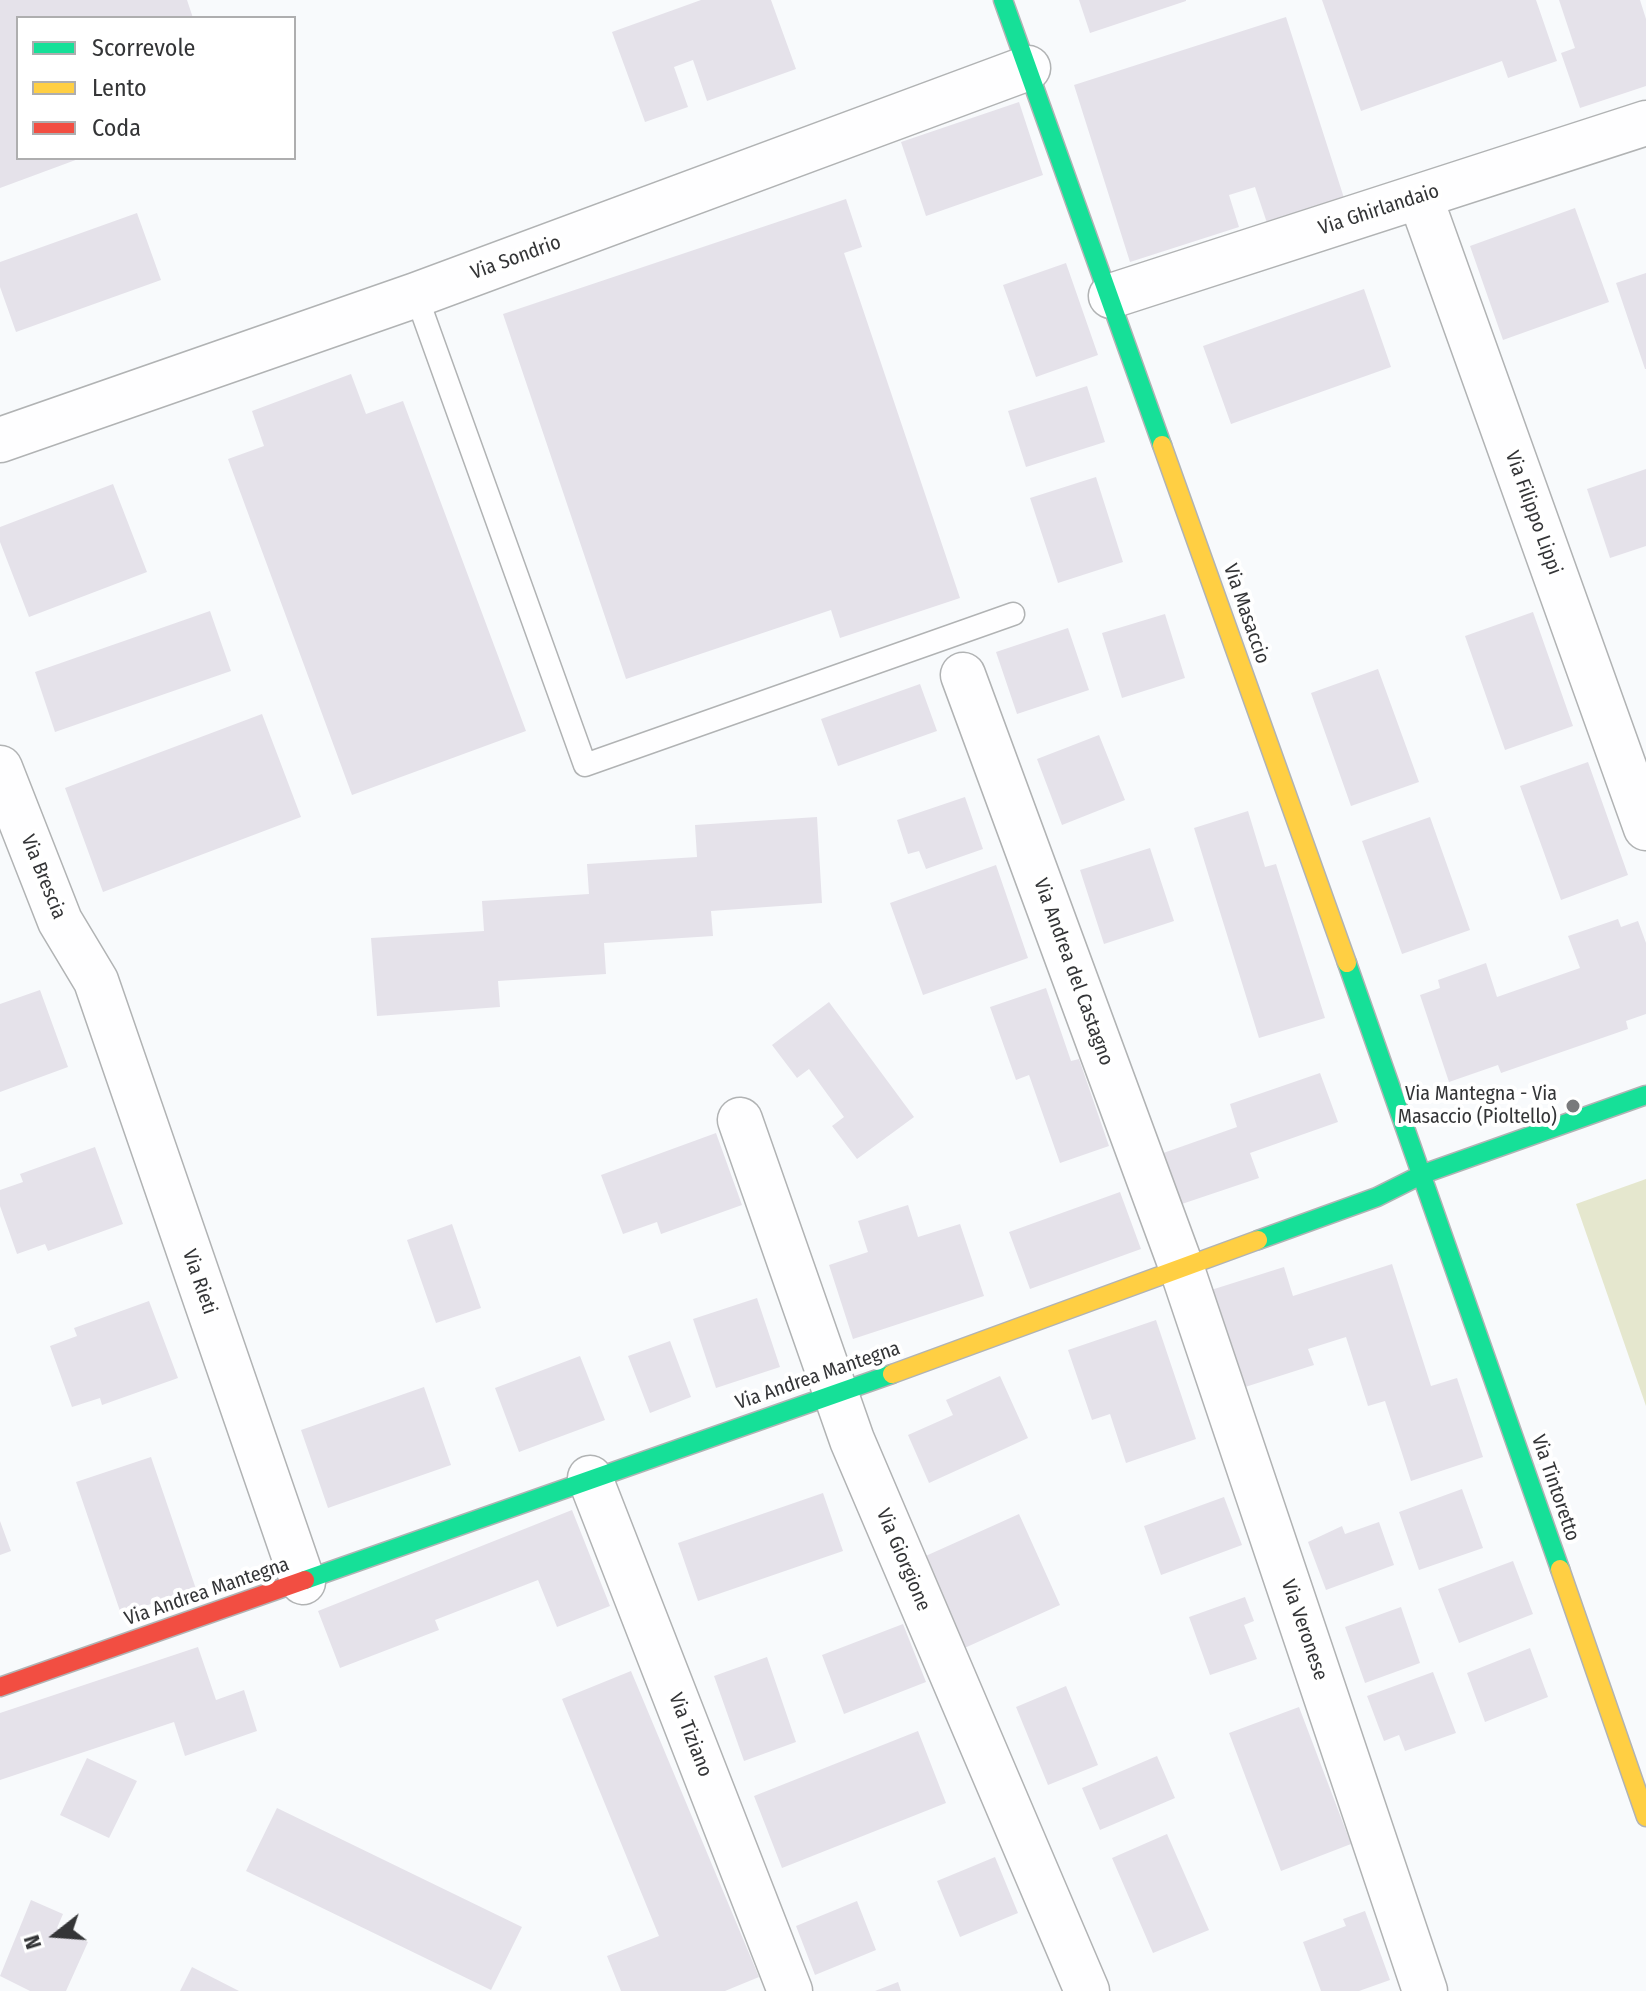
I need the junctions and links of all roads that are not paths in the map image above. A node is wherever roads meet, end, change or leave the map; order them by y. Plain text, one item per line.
1 (1003, 0) edge
2 (1028, 68) junction
3 (1646, 123) edge
4 (1420, 197) junction
5 (416, 295) junction
6 (1111, 296) junction
7 (0, 440) edge
8 (1013, 614) dead end
9 (963, 675) dead end
10 (0, 768) edge
11 (1646, 828) edge
12 (96, 981) joint
13 (1646, 1095) edge
14 (740, 1120) dead end
15 (1423, 1174) junction
16 (1182, 1269) junction
17 (834, 1395) junction
18 (590, 1478) junction
19 (303, 1582) junction
20 (0, 1687) edge
21 (1646, 1817) edge
22 (790, 1991) edge
23 (1087, 1991) edge
24 (1425, 1991) edge

1 - 2 street, Via Masaccio
2 - 5 street, Via Sondrio
2 - 6 street, Via Masaccio
3 - 4 street, Via Ghirlandaio
4 - 6 street, Via Ghirlandaio
4 - 11 street, Via Filippo Lippi
5 - 7 street, Via Sondrio
5 - 8 lane
6 - 15 street, Via Masaccio
9 - 16 street, Via Andrea del Castagno
10 - 12 street, Via Brescia
12 - 19 street, Via Rieti
13 - 15 street, Via Andrea Mantegna
14 - 17 street, Via Giorgione
15 - 16 street, Via Andrea Mantegna
15 - 21 street, Via Tintoretto
16 - 17 street, Via Andrea Mantegna
16 - 24 street, Via Veronese
17 - 18 street, Via Andrea Mantegna
17 - 23 street, Via Giorgione
18 - 19 street, Via Andrea Mantegna
18 - 22 street, Via Tiziano
19 - 20 street, Via Andrea Mantegna

